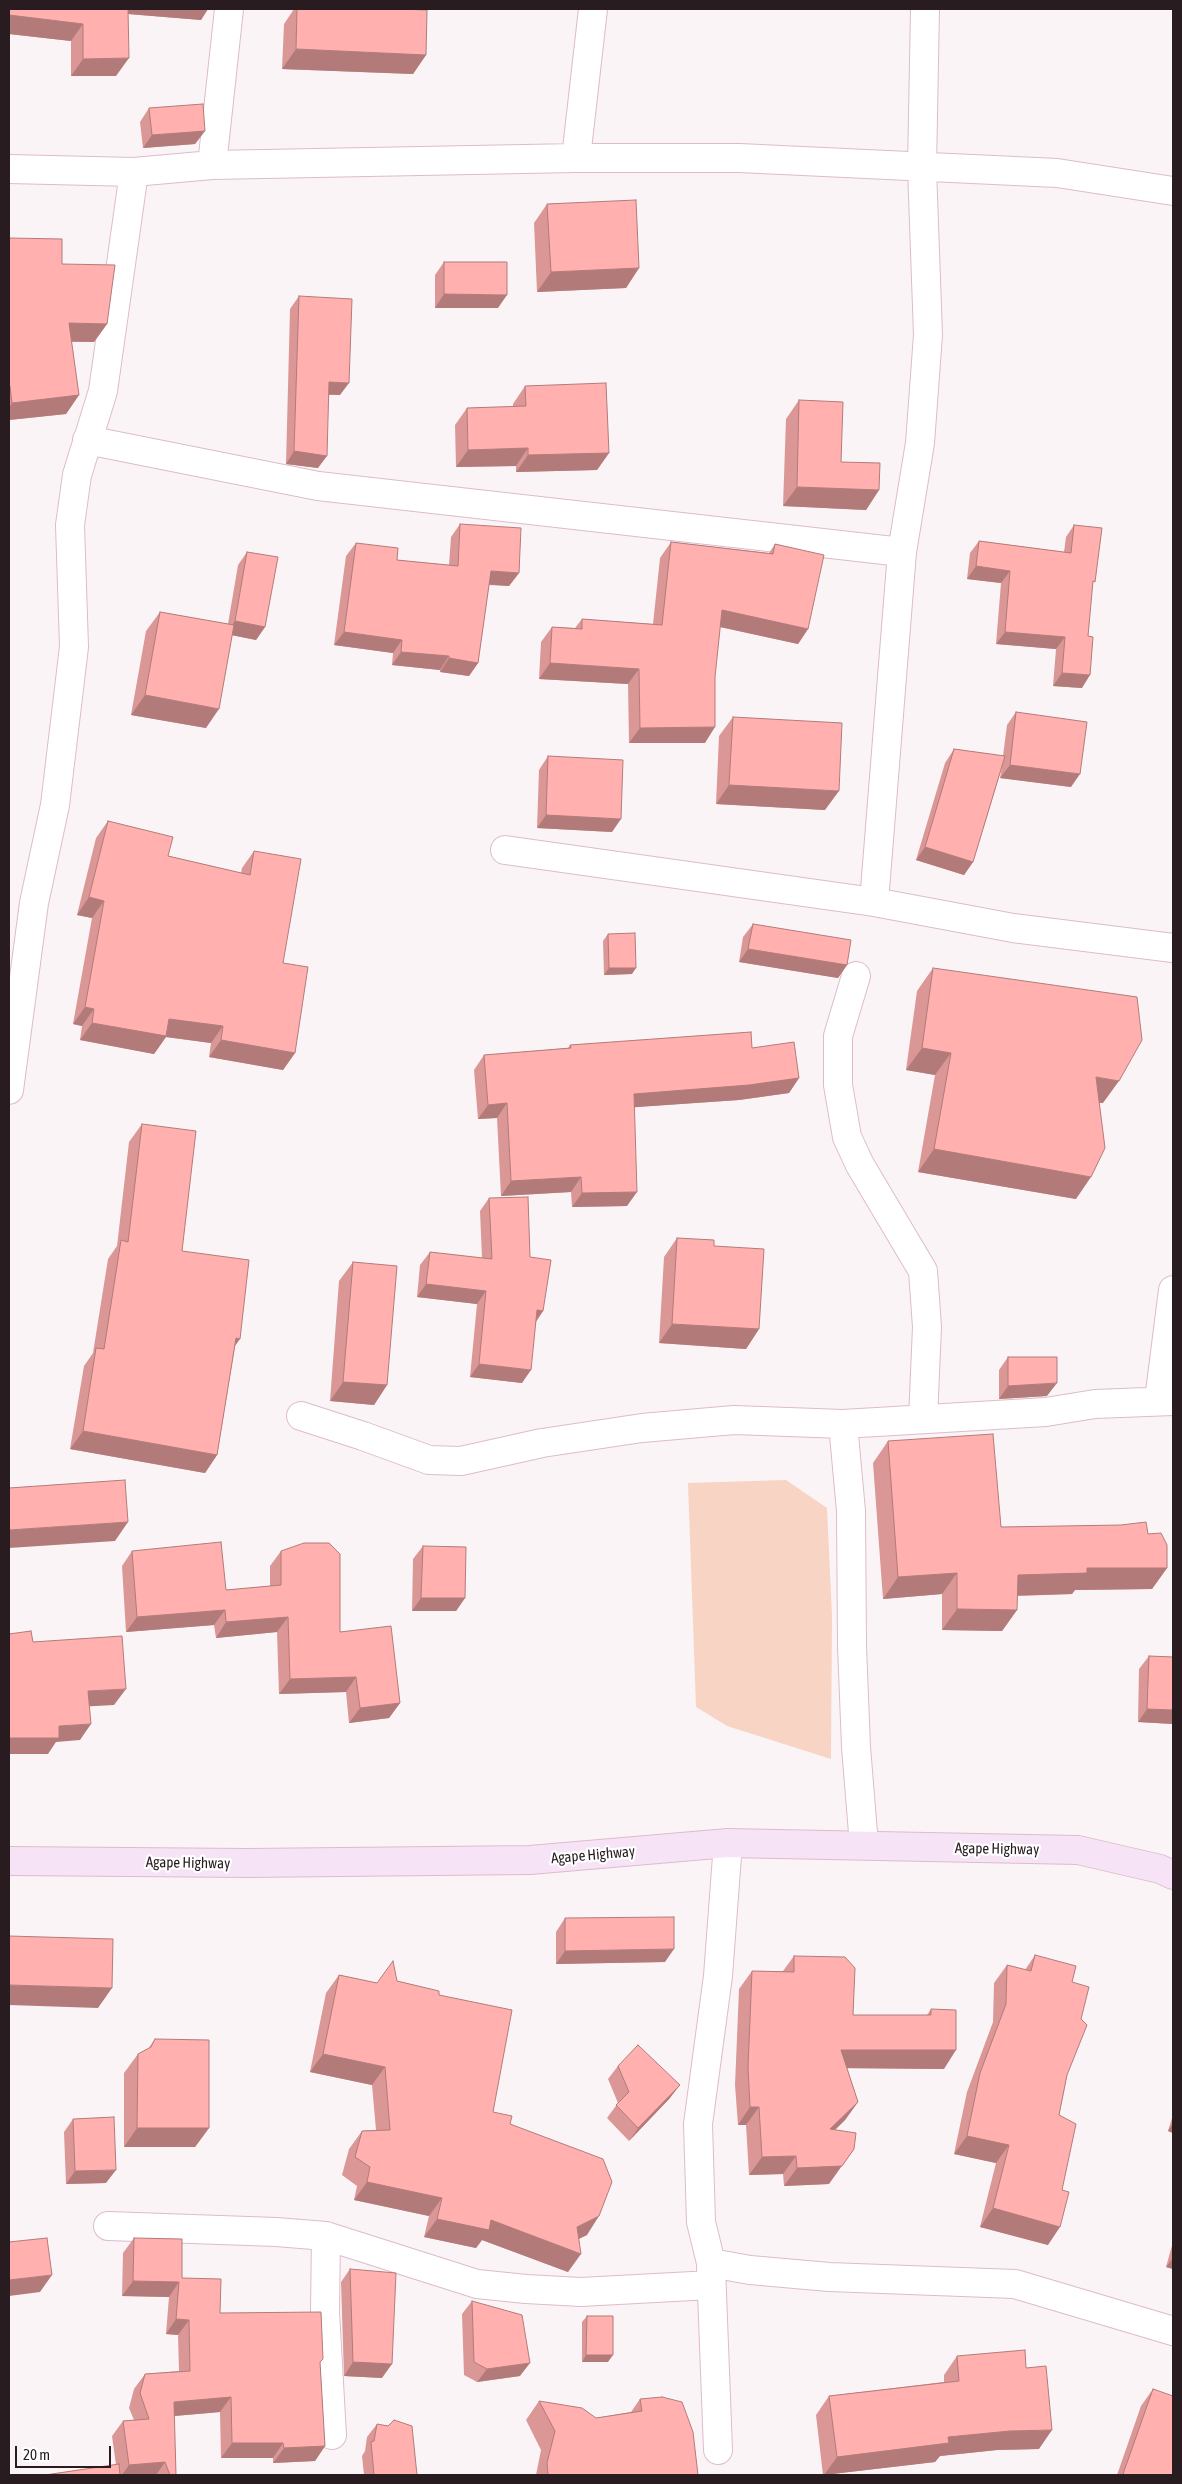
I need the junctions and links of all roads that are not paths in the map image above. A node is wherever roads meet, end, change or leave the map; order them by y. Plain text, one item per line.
1 (229, 9) edge
2 (593, 9) edge
3 (925, 9) edge
4 (576, 158) junction
5 (212, 164) junction
6 (922, 168) junction
7 (9, 169) edge
8 (134, 172) junction
9 (1173, 191) edge
10 (87, 440) junction
11 (902, 552) junction
12 (505, 850) dead end
13 (874, 902) junction
14 (1173, 948) edge
15 (856, 976) dead end
16 (9, 1090) edge
17 (1173, 1290) edge
18 (1166, 1400) edge
19 (301, 1416) dead end
20 (922, 1419) junction
21 (843, 1424) junction
22 (728, 1843) junction
23 (864, 1845) junction
24 (9, 1861) edge
25 (1173, 1875) edge
26 (108, 2226) dead end
27 (326, 2236) junction
28 (711, 2274) junction
29 (1173, 2331) edge
30 (332, 2435) dead end
31 (718, 2450) dead end

1 - 5 street
2 - 4 street
3 - 6 street
4 - 5 street
4 - 6 street
5 - 8 street
6 - 9 street
6 - 11 street
7 - 8 street
8 - 10 street
10 - 11 street
10 - 16 street
11 - 13 street
12 - 13 street
13 - 14 street
15 - 20 street
17 - 18 street
18 - 20 street
19 - 21 street
20 - 21 street
21 - 23 street
22 - 23 street, Agape Highway
22 - 24 street, Agape Highway
22 - 28 street
23 - 25 street, Agape Highway
26 - 27 street
27 - 28 street
27 - 30 street
28 - 29 street
28 - 31 street

